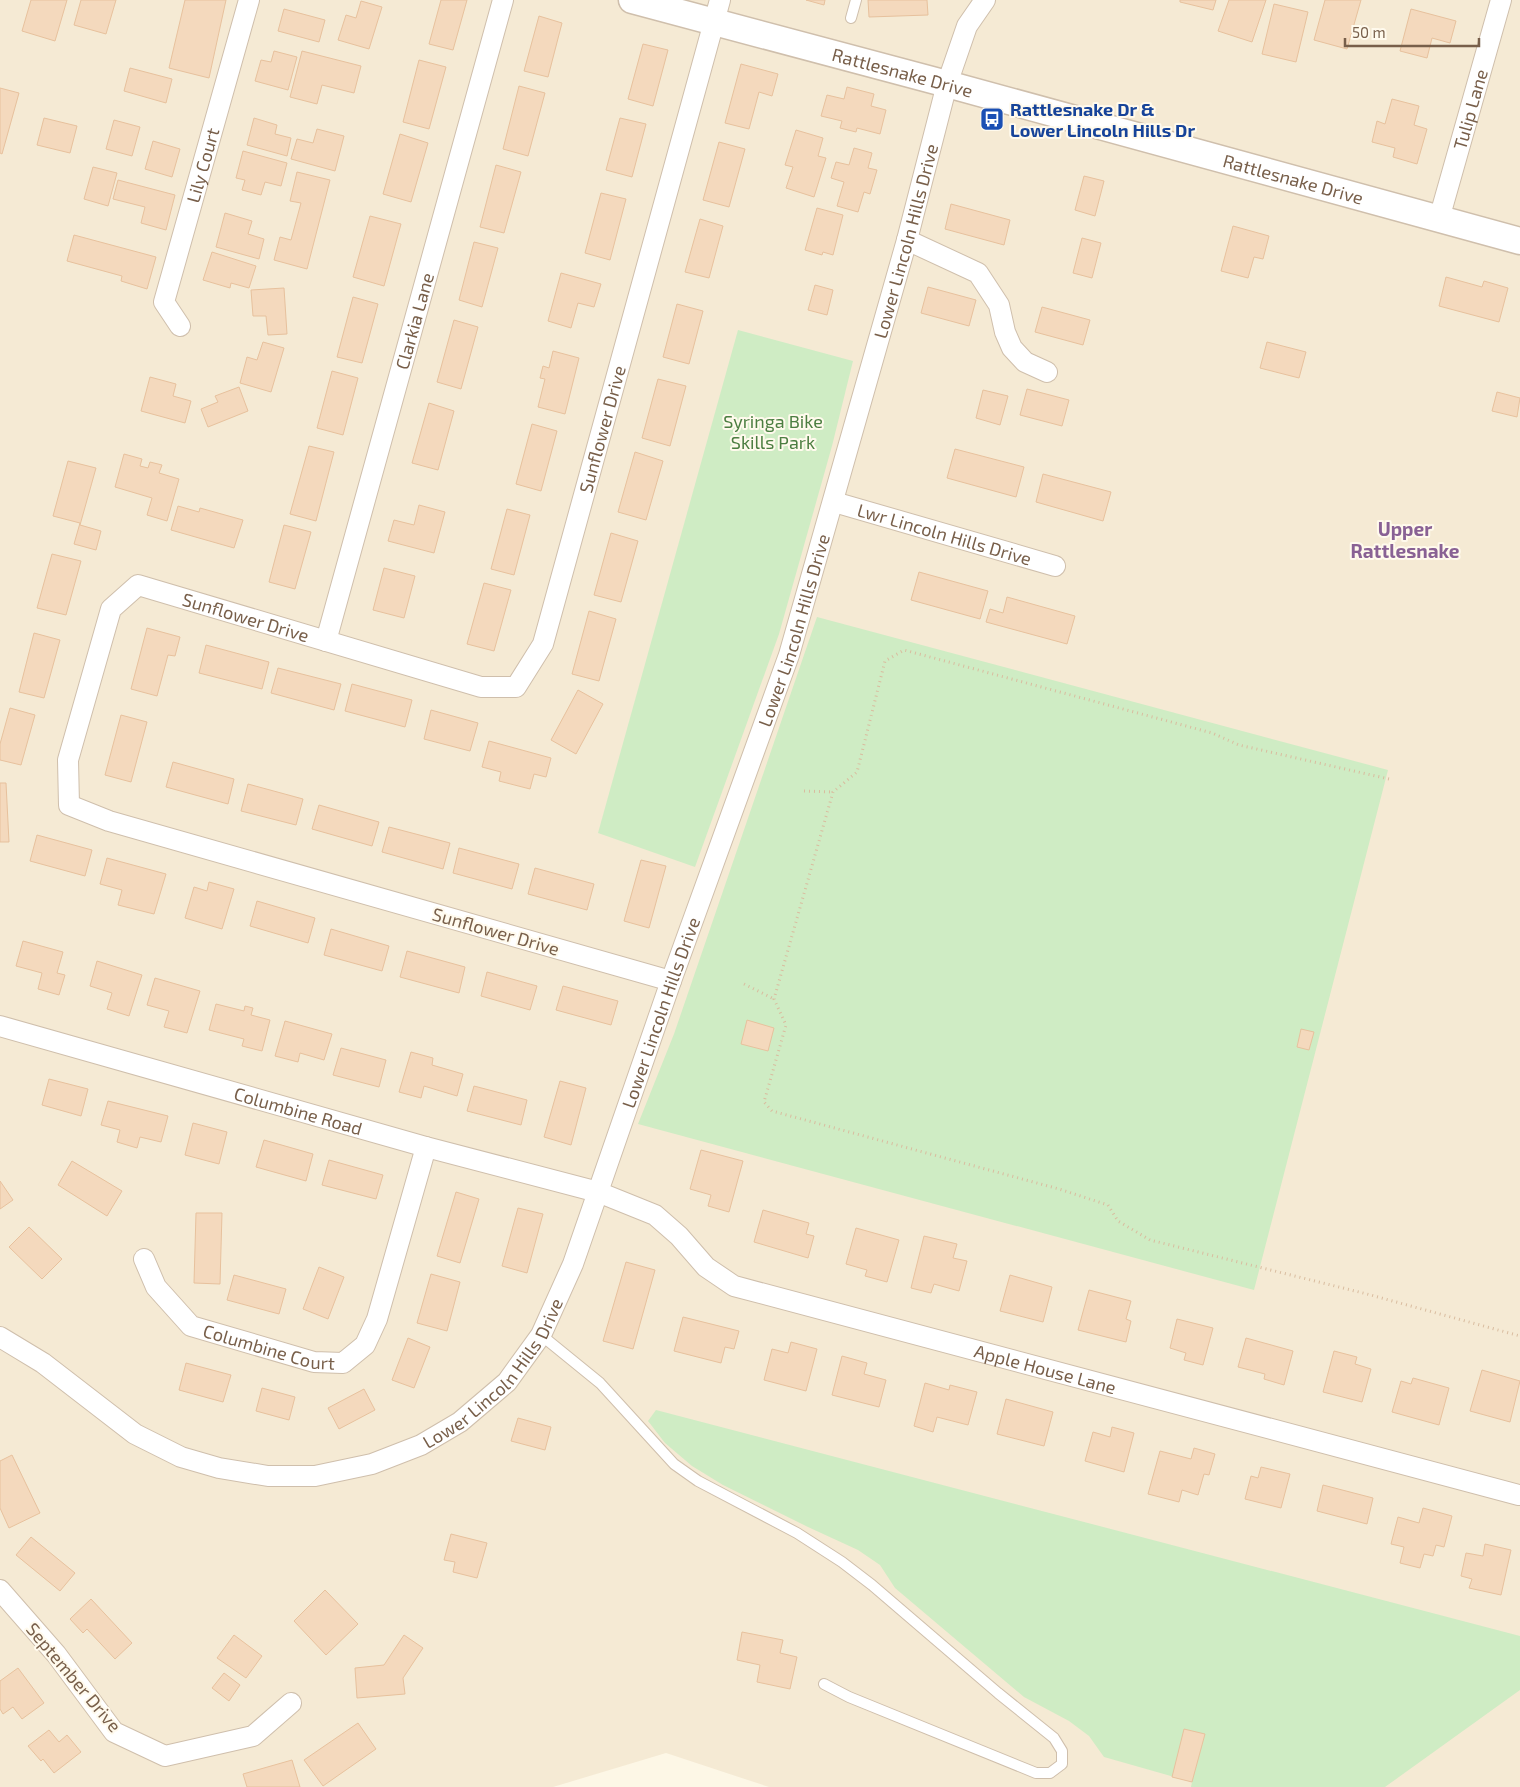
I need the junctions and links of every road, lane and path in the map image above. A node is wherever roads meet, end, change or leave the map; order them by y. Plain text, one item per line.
1 (249, 0) edge
2 (504, 0) edge
3 (632, 0) edge
4 (856, 0) edge
5 (986, 0) edge
6 (1501, 0) edge
7 (718, 11) edge
8 (851, 18) dead end
9 (947, 84) junction
10 (1439, 219) junction
11 (907, 240) junction
12 (1520, 241) edge
13 (180, 326) dead end
14 (1047, 372) dead end
15 (834, 502) junction
16 (1055, 566) dead end
17 (326, 641) junction
18 (1389, 779) dead end
19 (804, 792) dead end
20 (833, 792) junction
21 (671, 981) junction
22 (744, 984) dead end
23 (774, 999) junction
24 (0, 1026) edge
25 (426, 1147) junction
26 (598, 1192) junction
27 (144, 1259) dead end
28 (541, 1335) junction
29 (1520, 1336) edge
30 (0, 1337) edge
31 (1519, 1495) dead end
32 (0, 1590) edge
33 (824, 1684) dead end
34 (291, 1703) dead end

1 - 13 street, Lily Court
2 - 17 street, Clarkia Lane
3 - 7 street, Rattlesnake Drive
4 - 8 lane
5 - 9 street, Lower Lincoln Hills Drive
6 - 10 street, Tulip Lane
7 - 9 street, Rattlesnake Drive
7 - 17 street, Sunflower Drive
9 - 10 street, Rattlesnake Drive
9 - 11 street, Lower Lincoln Hills Drive
10 - 12 street, Rattlesnake Drive
11 - 14 street
11 - 15 street, Lower Lincoln Hills Drive
15 - 16 street, Lwr Lincoln Hills Drive
15 - 21 street, Lower Lincoln Hills Drive
17 - 21 street, Sunflower Drive
18 - 20 path
19 - 20 path
20 - 23 path
21 - 26 street, Lower Lincoln Hills Drive
22 - 23 path
23 - 29 path
24 - 25 street, Columbine Road
25 - 26 street, Columbine Road
25 - 27 street, Columbine Court
26 - 28 street, Lower Lincoln Hills Drive
26 - 31 street, Apple House Lane
28 - 30 street, Lower Lincoln Hills Drive
28 - 33 lane
32 - 34 street, September Drive

